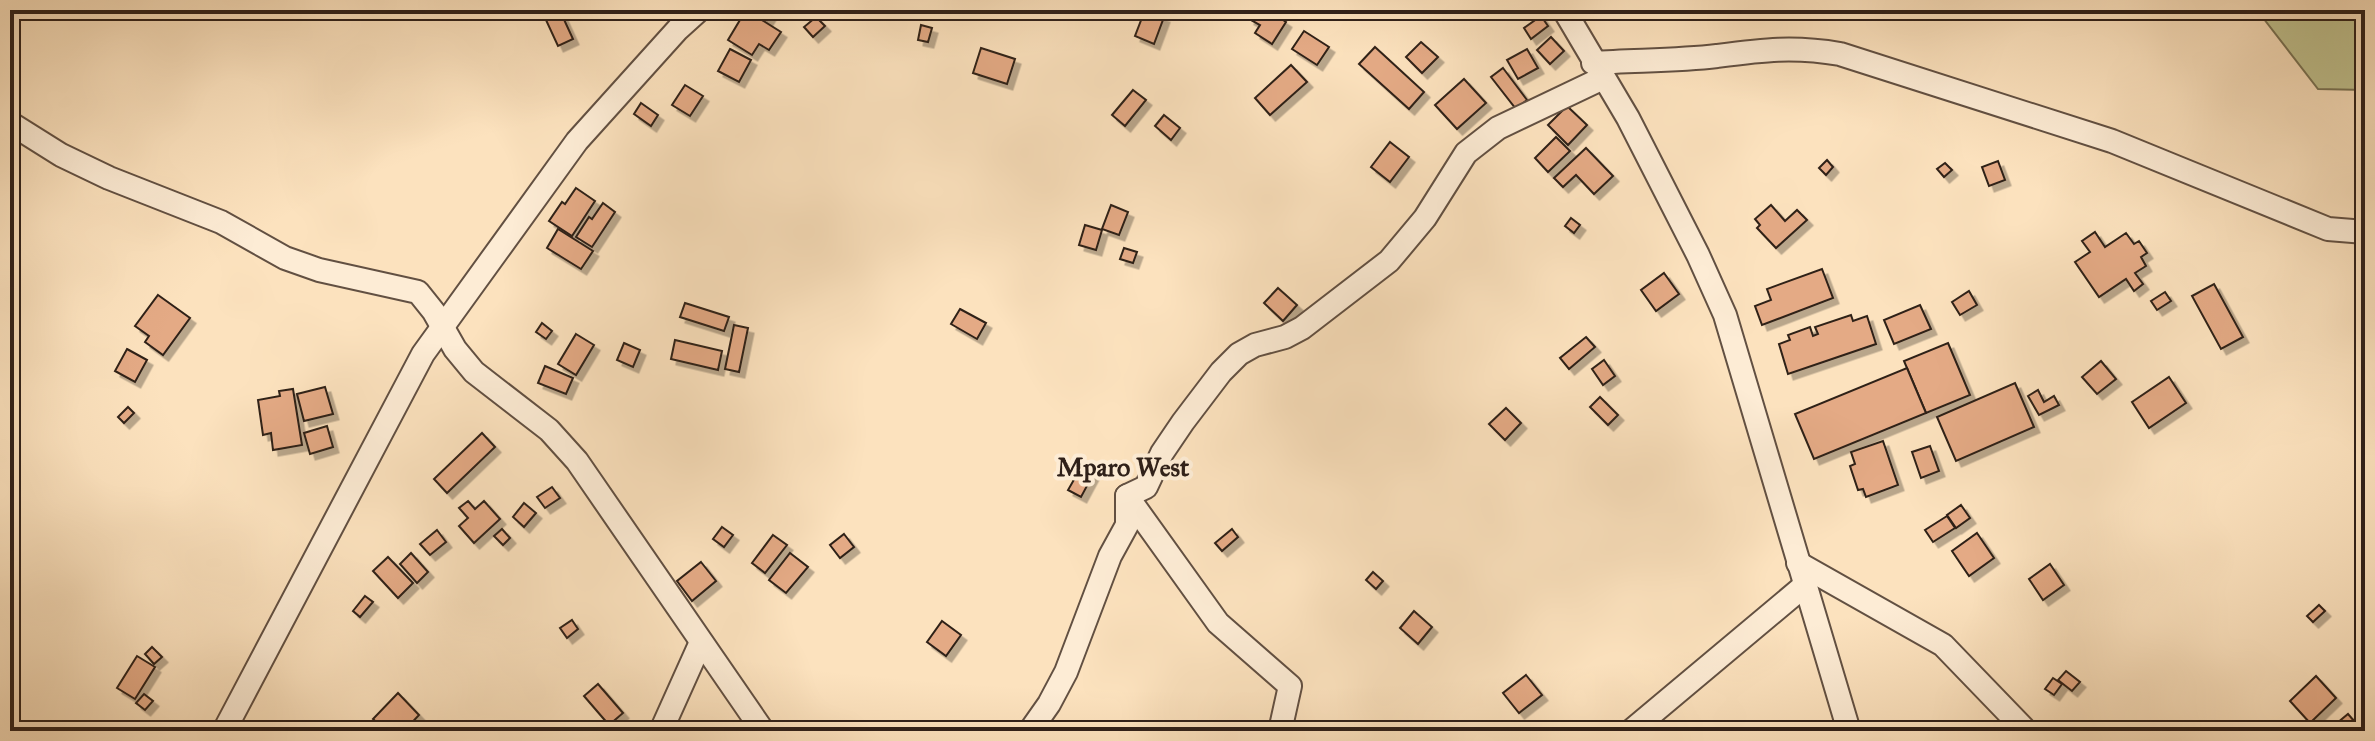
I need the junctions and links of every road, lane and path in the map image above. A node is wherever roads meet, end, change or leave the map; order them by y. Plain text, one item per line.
1 (699, 10) edge
2 (1564, 10) edge
3 (1598, 71) junction
4 (10, 123) edge
5 (2365, 232) edge
6 (441, 328) junction
7 (1127, 496) junction
8 (1798, 563) junction
9 (1804, 586) junction
10 (701, 642) junction
11 (224, 731) edge
12 (661, 731) edge
13 (763, 731) edge
14 (1030, 731) edge
15 (1280, 731) edge
16 (1631, 731) edge
17 (1849, 731) edge
18 (2026, 731) edge

1 - 6 street
2 - 3 street
3 - 5 street
3 - 7 street
3 - 8 street
4 - 6 street
6 - 10 street
6 - 11 street
7 - 14 street
7 - 15 street
8 - 9 street
8 - 18 street
9 - 16 street
9 - 17 street
10 - 12 street
10 - 13 street

